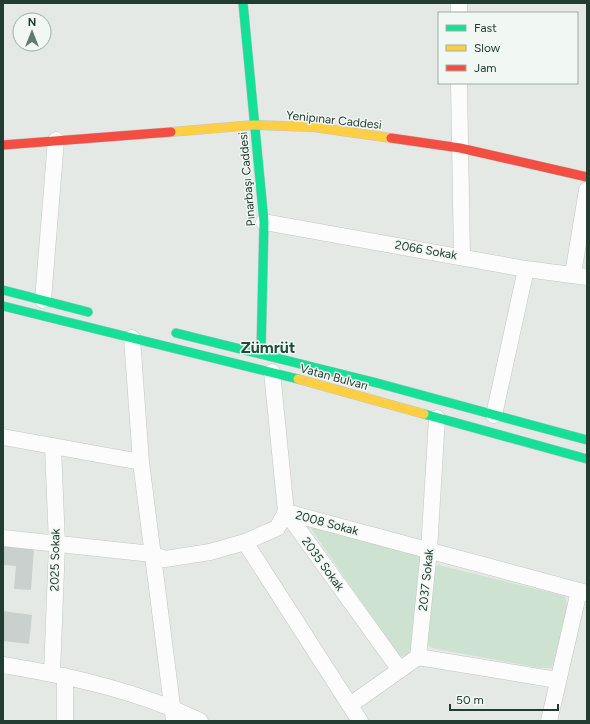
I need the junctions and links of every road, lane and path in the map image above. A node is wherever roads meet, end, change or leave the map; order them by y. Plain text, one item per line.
1 (243, 3) edge
2 (459, 84) edge
3 (254, 125) junction
4 (56, 140) junction
5 (3, 145) edge
6 (460, 148) junction
7 (587, 177) edge
8 (587, 190) edge
9 (264, 222) junction
10 (462, 257) junction
11 (526, 269) junction
12 (580, 275) edge
13 (3, 290) edge
14 (43, 300) junction
15 (3, 306) edge
16 (94, 314) dead end
17 (170, 332) dead end
18 (132, 338) junction
19 (261, 353) junction
20 (272, 372) junction
21 (494, 415) junction
22 (437, 418) junction
23 (3, 437) edge
24 (587, 440) edge
25 (53, 446) junction
26 (587, 459) edge
27 (141, 462) junction
28 (286, 512) junction
29 (3, 538) edge
30 (245, 542) junction
31 (57, 544) junction
32 (429, 550) junction
33 (152, 554) junction
34 (583, 592) edge
35 (418, 657) junction
36 (3, 665) edge
37 (400, 670) junction
38 (58, 674) junction
39 (557, 680) junction
40 (350, 705) junction
41 (172, 714) edge
42 (65, 721) edge
43 (200, 721) edge
44 (360, 721) edge
45 (549, 721) edge

1 - 3 main road, Pınarbaşı Caddesi
2 - 6 street
3 - 4 main road, Yenipınar Caddesi
3 - 6 main road, Yenipınar Caddesi
3 - 9 main road, Pınarbaşı Caddesi
4 - 5 main road, Yenipınar Caddesi
4 - 14 street
6 - 7 main road, Yenipınar Caddesi
6 - 10 street
8 - 12 street
9 - 10 street, 2066 Sokak
9 - 19 main road, Pınarbaşı Caddesi
10 - 11 street, 2066 Sokak
11 - 12 street, 2066 Sokak
11 - 21 street
13 - 14 main road
14 - 16 main road
15 - 18 main road, Vatan Bulvarı
17 - 19 main road, Vatan Bulvarı
18 - 20 main road, Vatan Bulvarı
18 - 27 street
19 - 21 main road, Vatan Bulvarı
20 - 22 main road, Vatan Bulvarı
20 - 28 street
21 - 24 main road, Vatan Bulvarı
22 - 26 main road, Vatan Bulvarı
22 - 32 street, 2037 Sokak
23 - 25 street
25 - 27 street
25 - 31 street, 2025 Sokak
27 - 33 street
28 - 30 street, 2008 Sokak
28 - 32 street, 2008 Sokak
28 - 37 street, 2035 Sokak
29 - 31 street, 2008 Sokak
30 - 33 street, 2008 Sokak
30 - 40 street
31 - 33 street, 2008 Sokak
31 - 38 street, 2025 Sokak
32 - 34 street, 2008 Sokak
32 - 35 street, 2037 Sokak
33 - 41 street
34 - 39 street
35 - 37 street
35 - 39 street
36 - 38 street
37 - 40 street
38 - 41 street
38 - 42 street, 2025 Sokak
39 - 45 street
40 - 44 street
41 - 43 street

